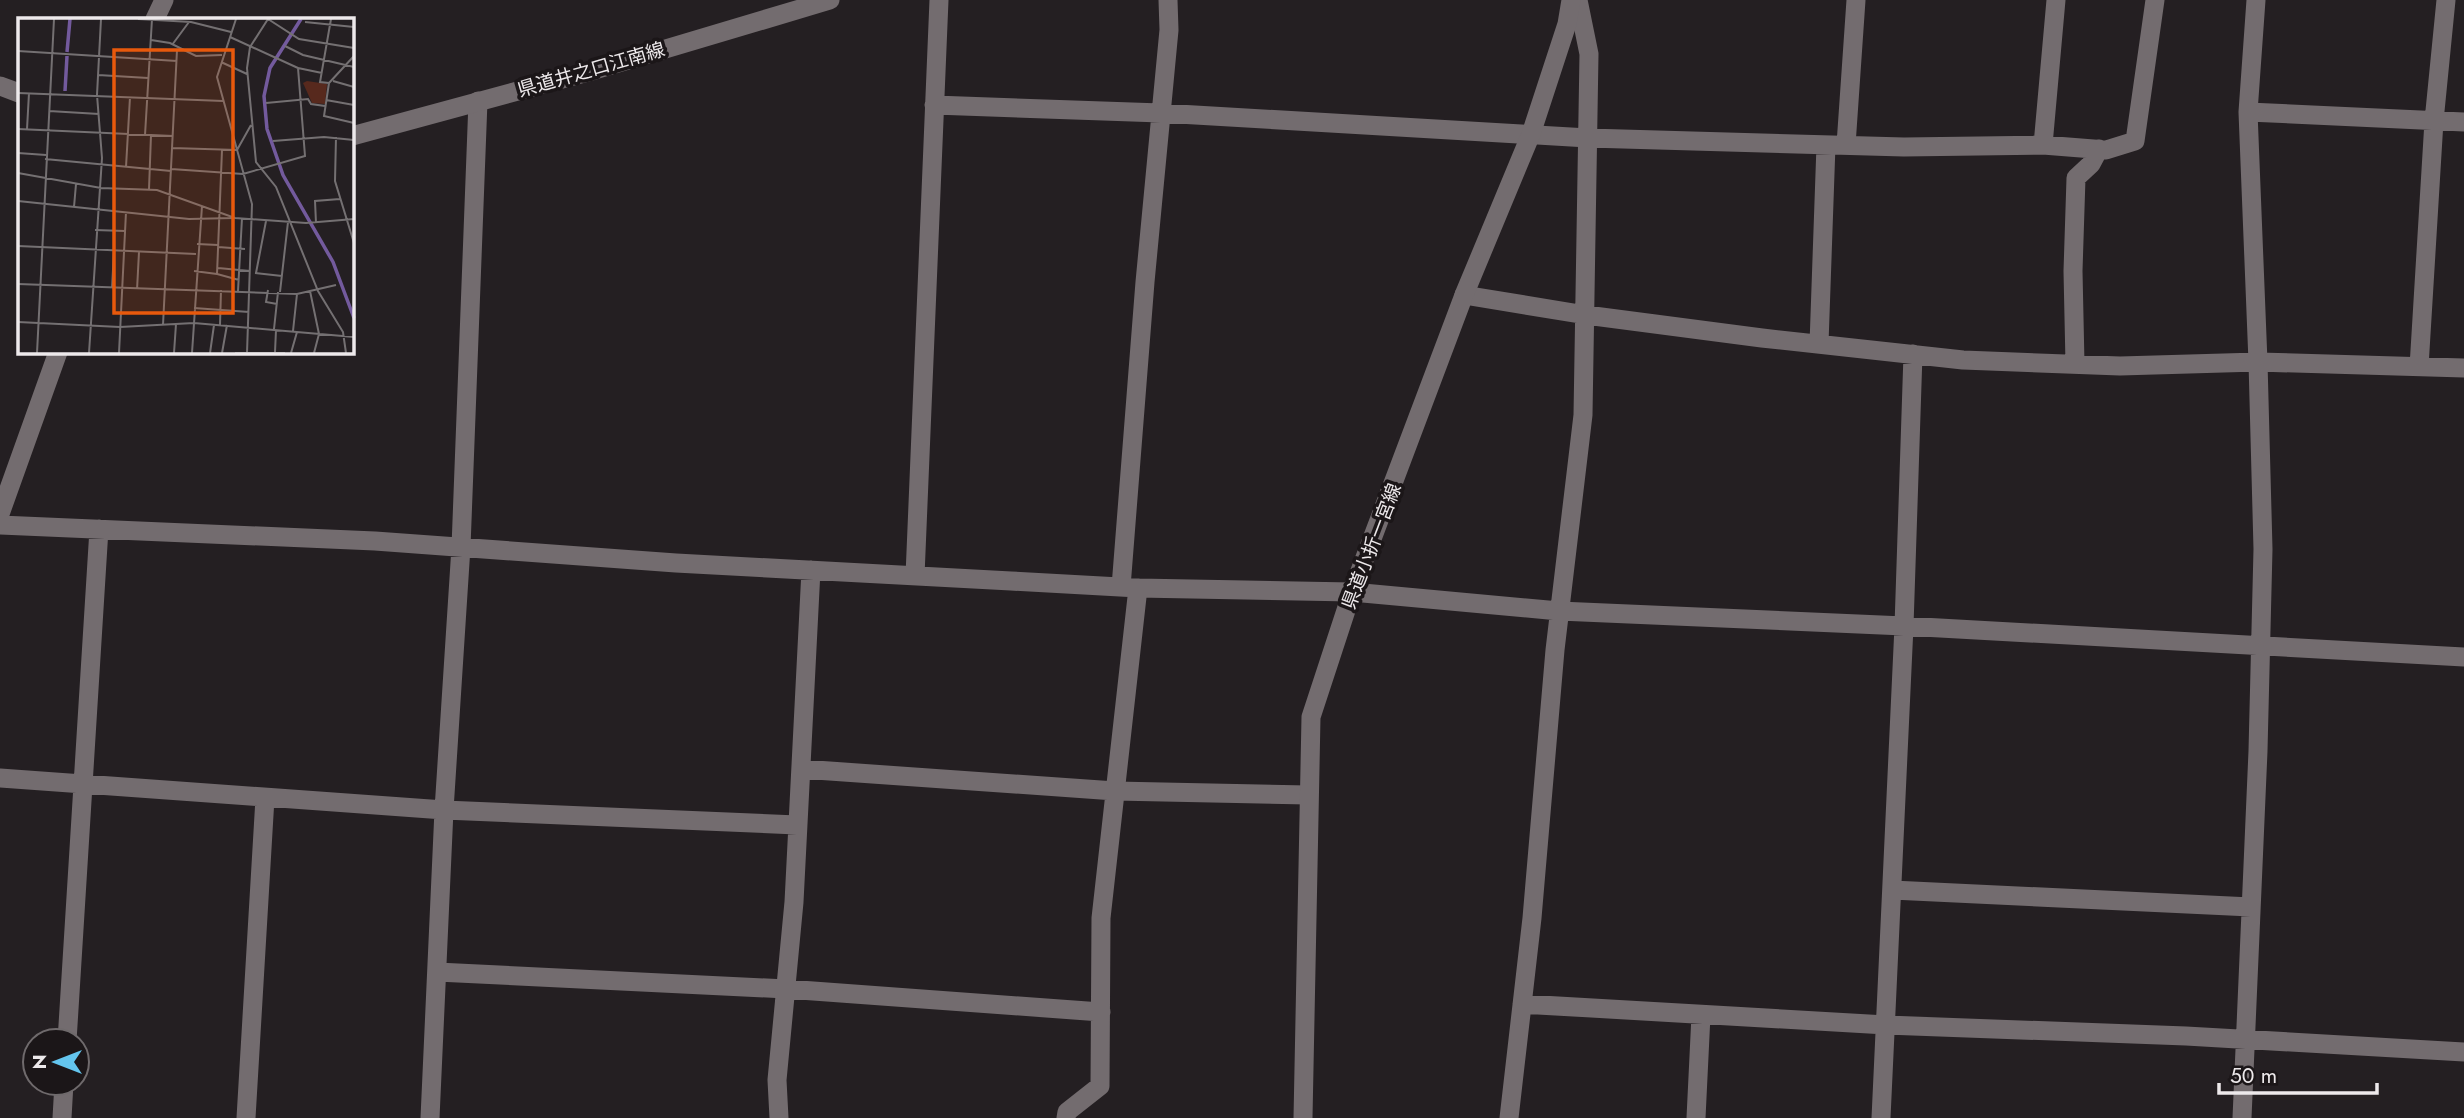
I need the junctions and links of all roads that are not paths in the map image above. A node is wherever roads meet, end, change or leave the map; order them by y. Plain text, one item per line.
1 (164, 0) edge
2 (830, 0) edge
3 (939, 0) edge
4 (1168, 0) edge
5 (1571, 0) edge
6 (1578, 0) edge
7 (1856, 0) edge
8 (2056, 0) edge
9 (2155, 0) edge
10 (2256, 0) edge
11 (2446, 0) edge
12 (155, 18) edge
13 (0, 86) edge
14 (18, 93) edge
15 (478, 101) junction
16 (934, 105) junction
17 (2248, 112) junction
18 (1161, 113) junction
19 (2434, 121) junction
20 (2464, 122) edge
21 (1531, 134) junction
22 (354, 135) edge
23 (1588, 138) junction
24 (1826, 145) junction
25 (1846, 145) junction
26 (2043, 145) junction
27 (2099, 149) junction
28 (1464, 295) junction
29 (1586, 314) junction
30 (1819, 344) junction
31 (57, 354) edge
32 (1913, 354) junction
33 (2259, 362) junction
34 (2075, 364) junction
35 (2419, 367) junction
36 (2464, 368) edge
37 (0, 514) edge
38 (0, 525) edge
39 (99, 529) junction
40 (460, 547) junction
41 (811, 570) junction
42 (915, 576) junction
43 (1129, 587) junction
44 (1353, 592) junction
45 (1559, 611) junction
46 (1904, 626) junction
47 (2260, 647) junction
48 (2464, 657) edge
49 (800, 769) junction
50 (0, 778) edge
51 (84, 784) junction
52 (1115, 790) junction
53 (1308, 795) junction
54 (265, 798) junction
55 (444, 810) junction
56 (797, 825) junction
57 (1892, 890) junction
58 (2251, 907) junction
59 (437, 972) junction
60 (786, 989) junction
61 (1522, 1004) junction
62 (1101, 1012) junction
63 (1700, 1015) junction
64 (1886, 1025) junction
65 (68, 1027) edge
66 (2246, 1040) junction
67 (2464, 1052) edge
68 (63, 1097) edge
69 (62, 1118) edge
70 (246, 1118) edge
71 (430, 1118) edge
72 (779, 1118) edge
73 (1066, 1118) edge
74 (1303, 1118) edge
75 (1509, 1118) edge
76 (1696, 1118) edge
77 (1881, 1118) edge
78 (2242, 1118) edge

1 - 12 street
2 - 15 street, 県道井之口江南線
3 - 16 street
4 - 18 street
5 - 21 street, 県道小折一宮線
6 - 23 street
7 - 25 street
8 - 26 street
9 - 27 street
10 - 17 street
11 - 19 street
13 - 14 street
15 - 22 street, 県道井之口江南線
15 - 40 street
16 - 18 street
16 - 42 street
17 - 19 street
17 - 33 street
18 - 21 street
18 - 43 street
19 - 20 street
19 - 35 street
21 - 23 street
21 - 28 street, 県道小折一宮線
23 - 24 street
23 - 29 street
24 - 25 street
24 - 30 street
25 - 26 street
26 - 27 street
27 - 34 street
28 - 29 street
28 - 44 street, 県道小折一宮線
29 - 30 street
29 - 45 street
30 - 32 street
31 - 37 street
32 - 34 street
32 - 46 street
33 - 34 street
33 - 35 street
33 - 47 street
35 - 36 street
38 - 39 street
39 - 40 street
39 - 51 street
40 - 41 street
40 - 55 street
41 - 42 street
41 - 49 street
42 - 43 street
43 - 44 street
43 - 52 street
44 - 45 street
44 - 53 street, 県道小折一宮線
45 - 46 street
45 - 61 street
46 - 47 street
46 - 57 street
47 - 48 street
47 - 58 street
49 - 52 street
49 - 56 street
50 - 51 street
51 - 54 street
51 - 65 street
52 - 53 street
52 - 62 street
53 - 74 street, 県道小折一宮線
54 - 55 street
54 - 70 street
55 - 56 street
55 - 59 street
56 - 60 street
57 - 58 street
57 - 64 street
58 - 66 street
59 - 60 street
59 - 71 street
60 - 62 street
60 - 72 street
61 - 63 street
61 - 75 street
62 - 73 street
63 - 64 street
63 - 76 street
64 - 66 street
64 - 77 street
66 - 67 street
66 - 78 street
68 - 69 street

